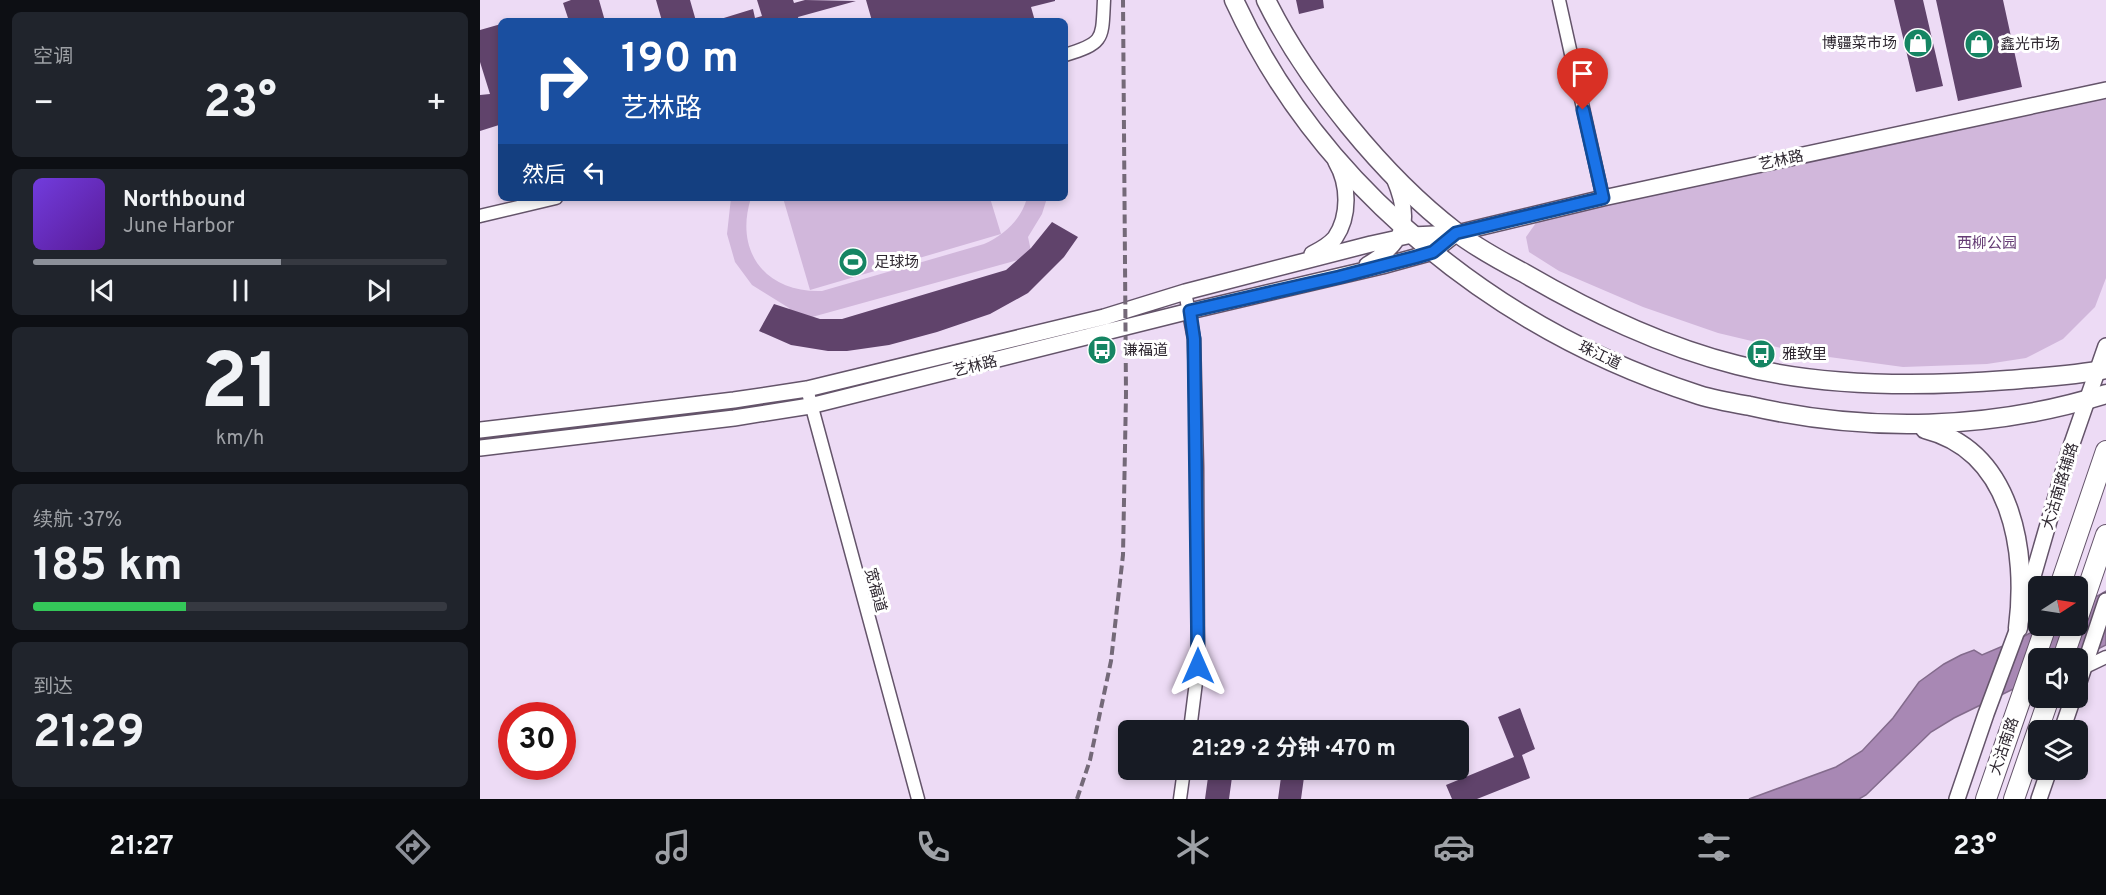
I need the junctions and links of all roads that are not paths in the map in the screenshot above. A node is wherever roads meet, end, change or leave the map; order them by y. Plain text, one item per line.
1 (1104, 0) edge
2 (1234, 0) edge
3 (1266, 0) edge
4 (1559, 0) edge
5 (1068, 54) edge
6 (2106, 90) edge
7 (1327, 147) junction
8 (1393, 176) junction
9 (1603, 198) junction
10 (543, 201) edge
11 (480, 216) edge
12 (1404, 233) junction
13 (1456, 233) junction
14 (1433, 252) junction
15 (1294, 262) junction
16 (1339, 277) junction
17 (1185, 292) junction
18 (1190, 311) junction
19 (2106, 346) edge
20 (2102, 370) edge
21 (807, 389) junction
22 (2106, 394) edge
23 (2087, 400) junction
24 (810, 406) junction
25 (1906, 424) junction
26 (480, 430) edge
27 (480, 448) edge
28 (2106, 452) edge
29 (2106, 535) edge
30 (2063, 576) edge
31 (2088, 588) edge
32 (2106, 601) edge
33 (2018, 628) junction
34 (2043, 636) edge
35 (2088, 653) edge
36 (2106, 657) edge
37 (2088, 663) edge
38 (2045, 708) edge
39 (1191, 720) edge
40 (1183, 780) edge
41 (2046, 780) edge
42 (918, 799) edge
43 (1180, 799) edge
44 (1958, 799) edge
45 (1986, 799) edge
46 (2013, 799) edge
47 (2039, 799) edge

1 - 5 street
2 - 7 main road, 珠江道
3 - 8 main road
4 - 9 street
6 - 9 street, 艺林路
7 - 12 main road, 珠江道
7 - 15 street
8 - 12 street
8 - 13 main road
9 - 13 street, 艺林路
10 - 11 street
12 - 13 street, 艺林路
12 - 14 main road, 珠江道
12 - 15 street, 艺林路
12 - 16 street
13 - 14 street, 艺林路
13 - 20 main road
14 - 16 street, 艺林路
14 - 25 main road, 珠江道
15 - 17 street, 艺林路
16 - 18 street, 艺林路
17 - 18 street
17 - 21 street, 艺林路
18 - 24 street, 艺林路
18 - 39 street
19 - 20 street, 大沽南路辅路
20 - 23 street, 大沽南路辅路
21 - 24 street, 宽福道
21 - 26 street, 艺林路
22 - 23 main road, 珠江道
23 - 25 main road, 珠江道
23 - 33 street, 大沽南路辅路
24 - 27 street, 艺林路
24 - 42 street, 宽福道
25 - 33 main road
28 - 30 highway
29 - 31 highway
32 - 35 street
33 - 44 street, 大沽南路
34 - 45 highway, 大沽南路
36 - 37 street
38 - 46 highway, 大沽南路
40 - 43 street
41 - 47 street

